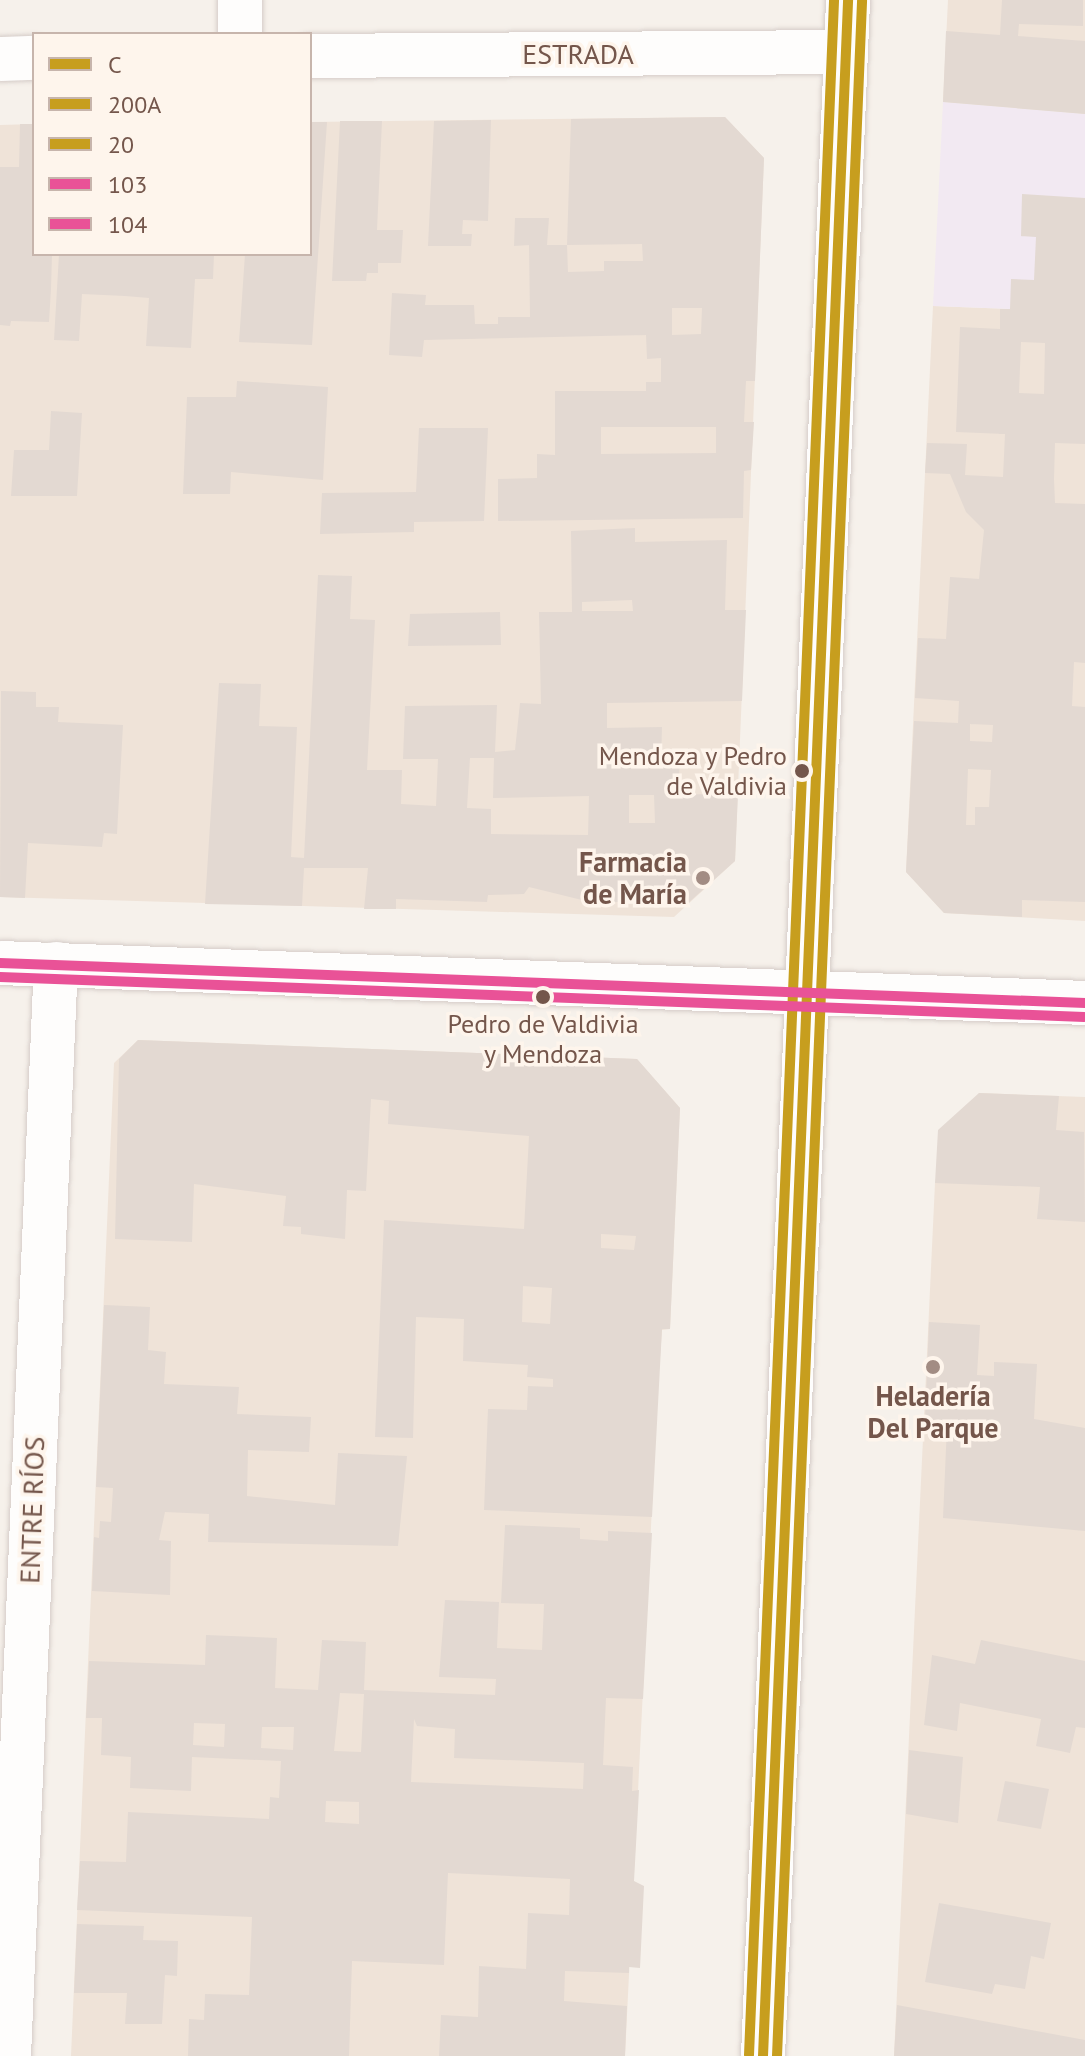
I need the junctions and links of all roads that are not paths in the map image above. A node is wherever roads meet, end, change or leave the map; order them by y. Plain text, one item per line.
1 (240, 0) edge
2 (848, 0) edge
3 (240, 32) edge
4 (846, 52) junction
5 (312, 56) edge
6 (32, 58) edge
7 (0, 59) edge
8 (0, 963) edge
9 (56, 964) junction
10 (809, 991) junction
11 (1085, 1003) edge
12 (9, 2056) edge
13 (763, 2056) edge

1 - 3 street
2 - 4 street
4 - 5 street, ESTRADA
4 - 10 street
6 - 7 street
8 - 9 street
9 - 10 street
9 - 12 street, ENTRE RÍOS
10 - 11 street
10 - 13 street

